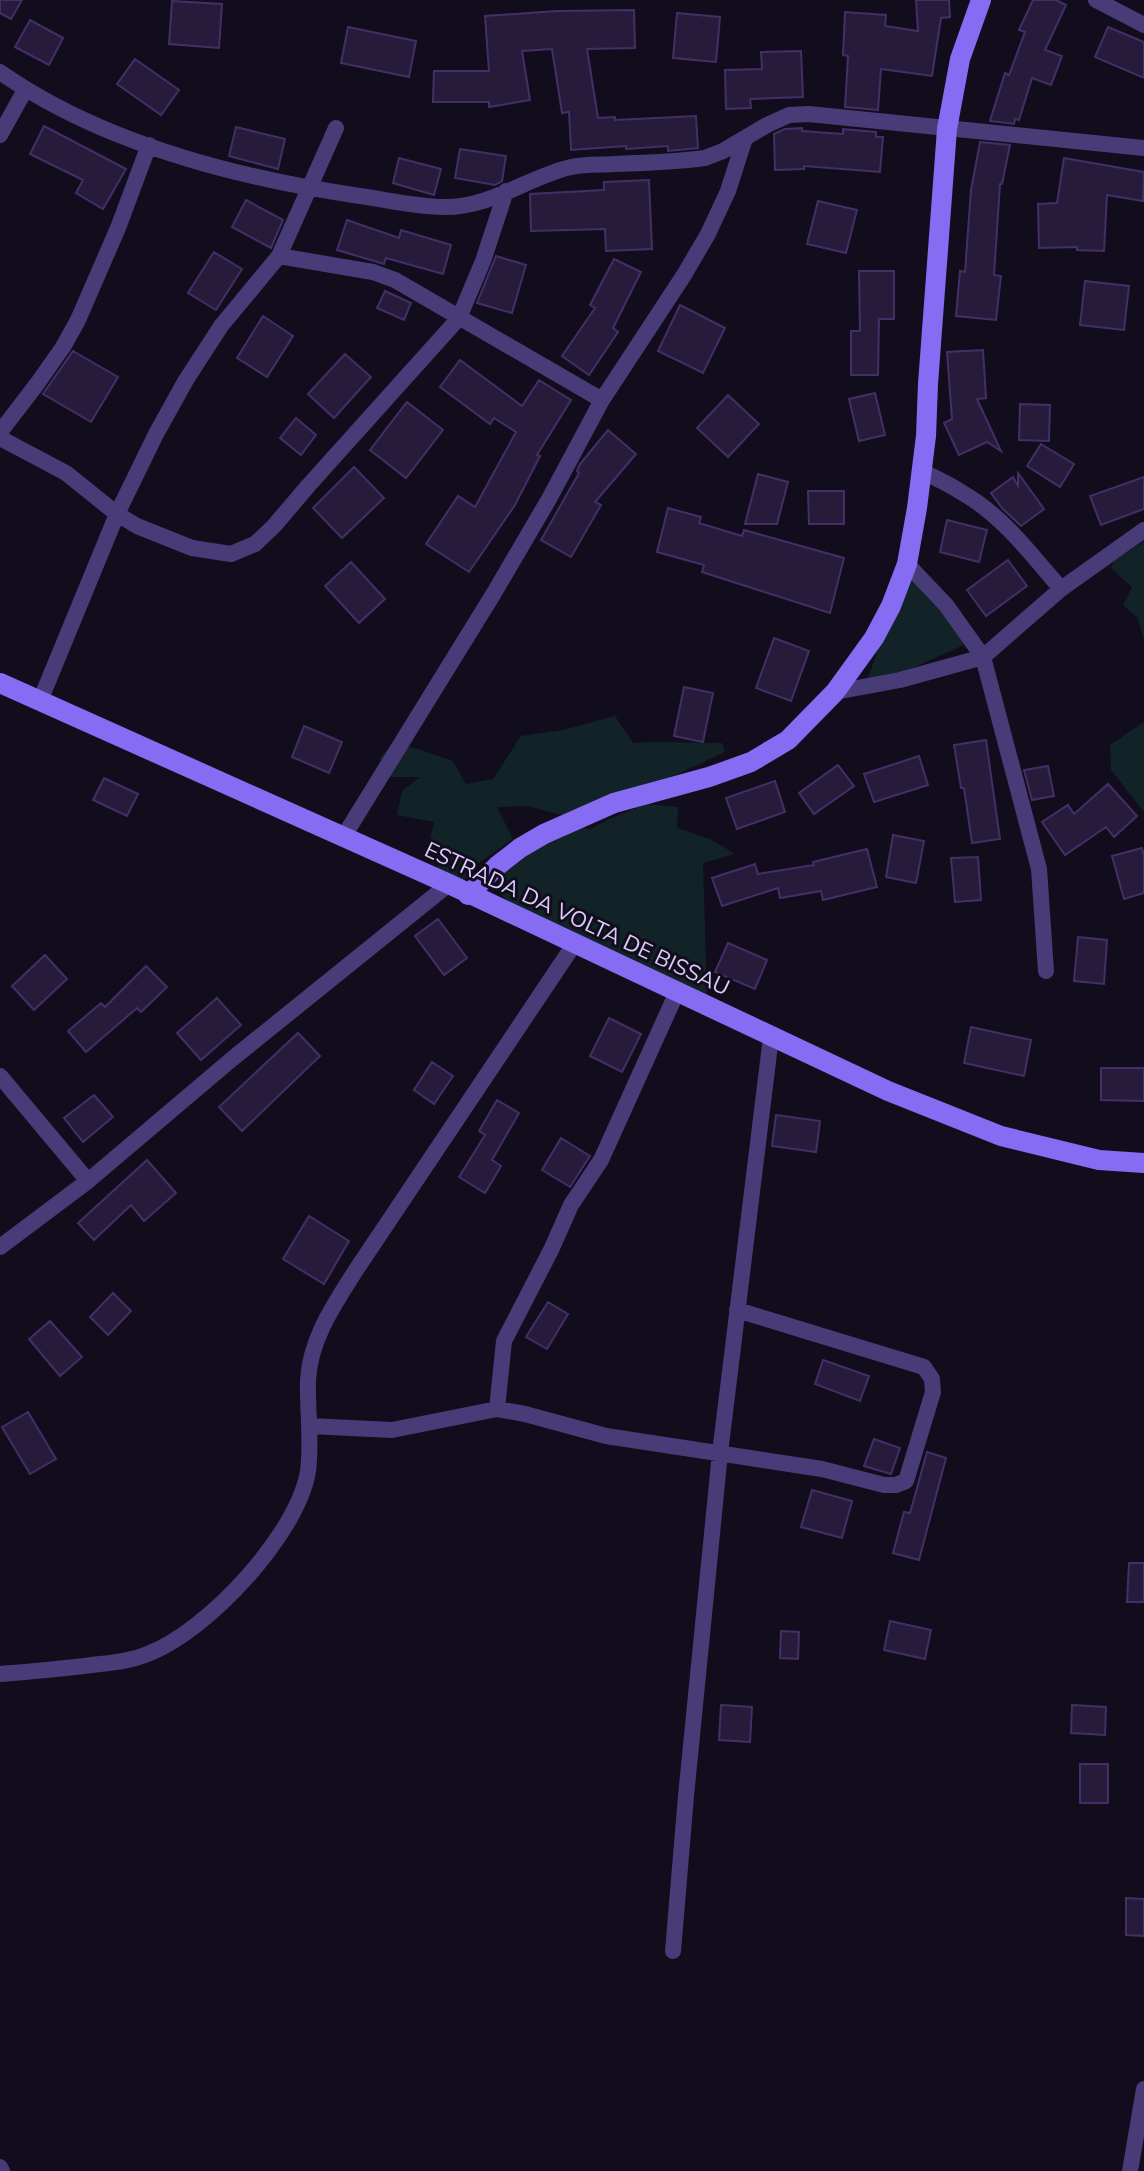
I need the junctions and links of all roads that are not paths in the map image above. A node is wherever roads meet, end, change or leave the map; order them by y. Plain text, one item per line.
1 (981, 0) edge
2 (1096, 0) edge
3 (1144, 25) edge
4 (0, 72) edge
5 (25, 90) junction
6 (336, 128) dead end
7 (947, 129) junction
8 (0, 135) edge
9 (745, 138) junction
10 (149, 145) junction
11 (1144, 148) edge
12 (310, 189) junction
13 (506, 191) junction
14 (279, 256) junction
15 (459, 318) junction
16 (602, 400) junction
17 (0, 435) edge
18 (922, 471) junction
19 (117, 514) junction
20 (1144, 530) edge
21 (907, 564) junction
22 (1061, 589) junction
23 (983, 657) junction
24 (0, 683) edge
25 (835, 692) junction
26 (40, 701) junction
27 (344, 836) junction
28 (449, 884) junction
29 (468, 895) junction
30 (575, 943) junction
31 (1046, 971) dead end
32 (677, 992) junction
33 (771, 1037) junction
34 (0, 1076) edge
35 (1144, 1163) edge
36 (88, 1181) junction
37 (0, 1247) edge
38 (737, 1310) junction
39 (497, 1409) junction
40 (310, 1426) junction
41 (720, 1453) junction
42 (0, 1674) edge
43 (673, 1951) dead end
44 (1144, 2089) edge
45 (1130, 2171) edge

1 - 7 main road
2 - 3 street
4 - 5 street
5 - 8 street
5 - 10 street
6 - 12 street
7 - 9 street
7 - 11 street
7 - 18 main road
9 - 13 street
9 - 16 street
10 - 12 street
10 - 17 street
12 - 13 street
12 - 14 street
13 - 15 street
14 - 15 street
14 - 19 street
15 - 16 street
15 - 19 street
16 - 27 street
17 - 19 street
18 - 21 main road
18 - 22 street
19 - 26 street
20 - 22 street
21 - 23 street
21 - 25 main road
22 - 23 street
23 - 25 street
23 - 31 street
24 - 26 main road, ESTRADA DA VOLTA DE BISSAU
25 - 29 main road
26 - 27 main road, ESTRADA DA VOLTA DE BISSAU
27 - 28 main road, ESTRADA DA VOLTA DE BISSAU
28 - 29 main road, ESTRADA DA VOLTA DE BISSAU
28 - 36 street
29 - 30 main road, ESTRADA DA VOLTA DE BISSAU
30 - 32 main road, ESTRADA DA VOLTA DE BISSAU
30 - 40 street
32 - 33 main road, ESTRADA DA VOLTA DE BISSAU
32 - 39 street
33 - 35 main road, ESTRADA DA VOLTA DE BISSAU
33 - 38 street
34 - 36 street
36 - 37 street
38 - 41 street
38 - 41 street
39 - 40 street
39 - 41 street
40 - 42 street
41 - 43 street
44 - 45 street

